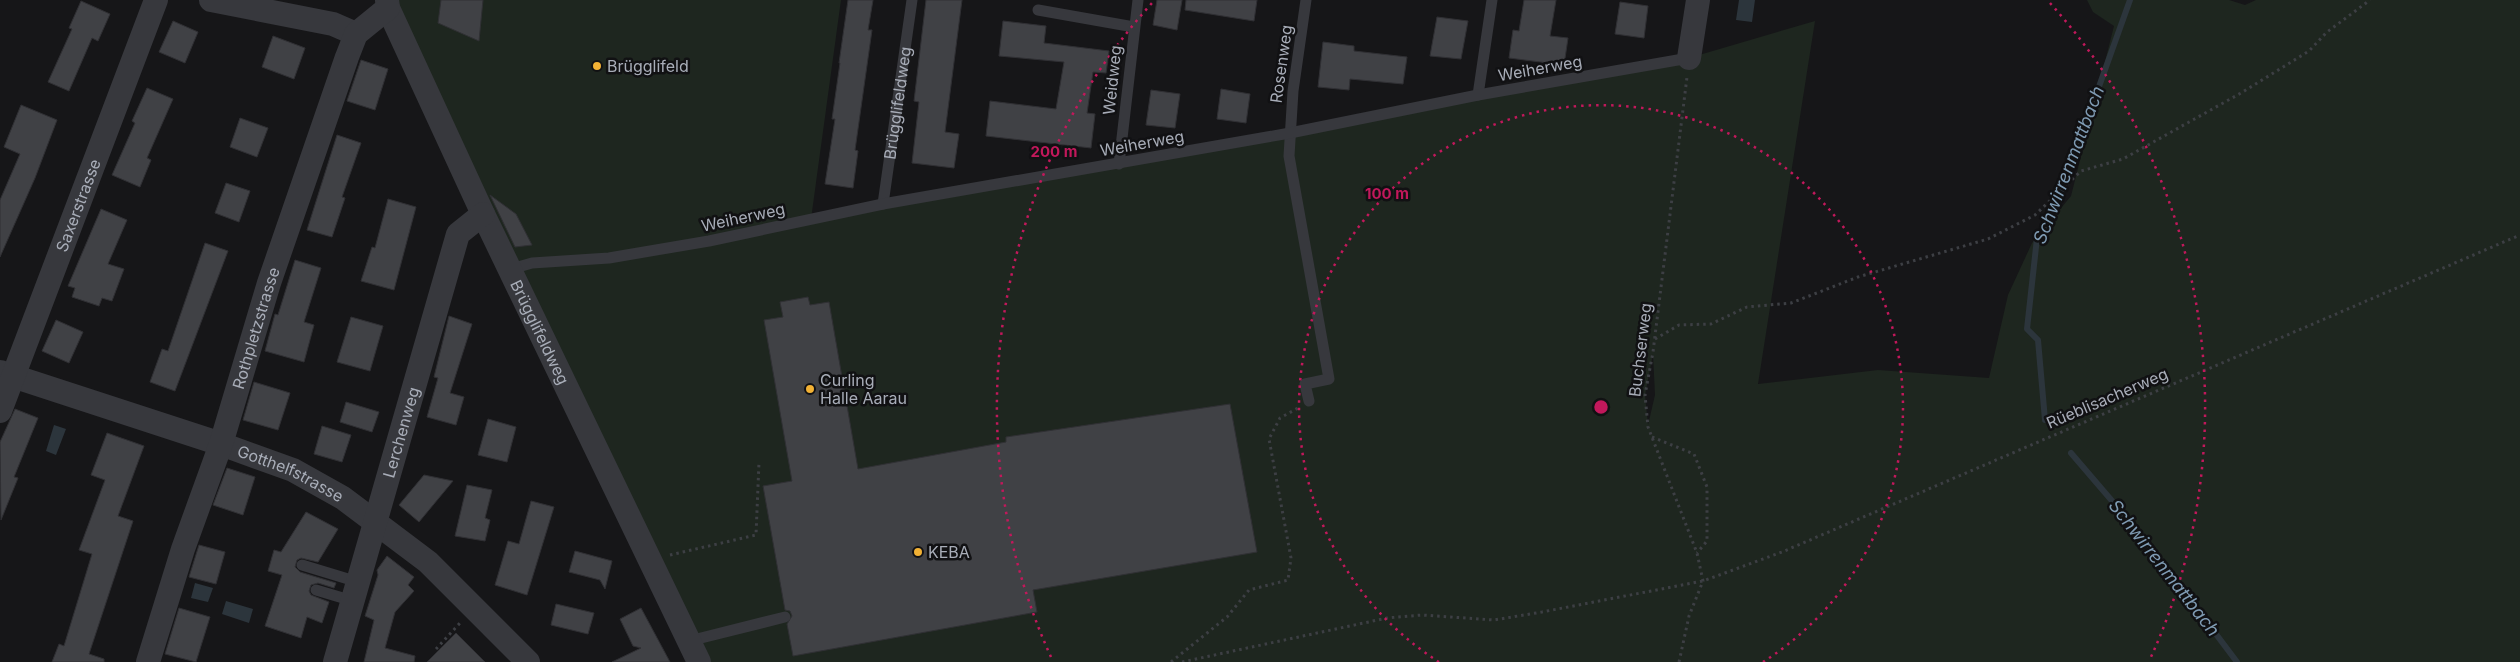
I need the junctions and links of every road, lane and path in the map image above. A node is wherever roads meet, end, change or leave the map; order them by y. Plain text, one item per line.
1 (156, 0) edge
2 (211, 0) edge
3 (912, 0) edge
4 (1138, 0) edge
5 (1306, 0) edge
6 (1492, 0) edge
7 (1698, 0) edge
8 (2370, 0) edge
9 (388, 4) edge
10 (1038, 10) dead end
11 (1134, 27) junction
12 (356, 34) junction
13 (1689, 58) junction
14 (1478, 95) junction
15 (1290, 133) junction
16 (1119, 164) junction
17 (883, 204) junction
18 (484, 214) junction
19 (2520, 234) edge
20 (511, 269) junction
21 (1655, 338) junction
22 (6, 374) edge
23 (1309, 401) joint
24 (0, 410) edge
25 (1652, 437) junction
26 (221, 444) junction
27 (758, 462) dead end
28 (375, 520) junction
29 (1697, 553) junction
30 (650, 560) junction
31 (302, 565) dead end
32 (1704, 581) junction
33 (316, 590) dead end
34 (355, 592) junction
35 (474, 608) junction
36 (785, 617) dead end
37 (690, 641) junction
38 (436, 649) dead end
39 (148, 662) edge
40 (335, 662) edge
41 (528, 662) edge
42 (699, 662) edge
43 (1171, 662) edge
44 (1182, 662) edge
45 (1679, 662) edge

1 - 22 street, Saxerstrasse
2 - 12 street
3 - 17 lane, Brügglifeldweg
4 - 11 lane, Weidweg
5 - 15 lane, Rosenweg
6 - 14 lane
7 - 13 street
8 - 21 path
9 - 12 street
9 - 18 street, Brügglifeldweg
10 - 11 lane
11 - 16 lane, Weidweg
12 - 26 street, Rothpletzstrasse
13 - 14 lane, Weiherweg
13 - 21 path, Buchserweg
14 - 15 lane, Weiherweg
15 - 16 lane, Weiherweg
15 - 23 lane, Rosenweg
16 - 17 lane, Weiherweg
17 - 20 lane, Weiherweg
18 - 20 street, Brügglifeldweg
18 - 28 street, Lerchenweg
19 - 32 path, Rüeblisacherweg
20 - 30 street, Brügglifeldweg
21 - 25 path, Buchserweg
22 - 24 street, Saxerstrasse
22 - 26 street, Gotthelfstrasse
23 - 43 path
25 - 29 path, Buchserweg
25 - 29 path
26 - 28 street, Gotthelfstrasse
26 - 39 street, Rothpletzstrasse
27 - 30 path
28 - 34 street, Lerchenweg
28 - 35 street, Gotthelfstrasse
29 - 32 path, Buchserweg
30 - 37 street, Brügglifeldweg
31 - 34 lane
32 - 44 path, Rüeblisacherweg
32 - 45 path
33 - 34 lane
34 - 40 street, Lerchenweg
35 - 38 path
35 - 41 street, Gotthelfstrasse
36 - 37 lane
37 - 42 street, Brügglifeldweg

